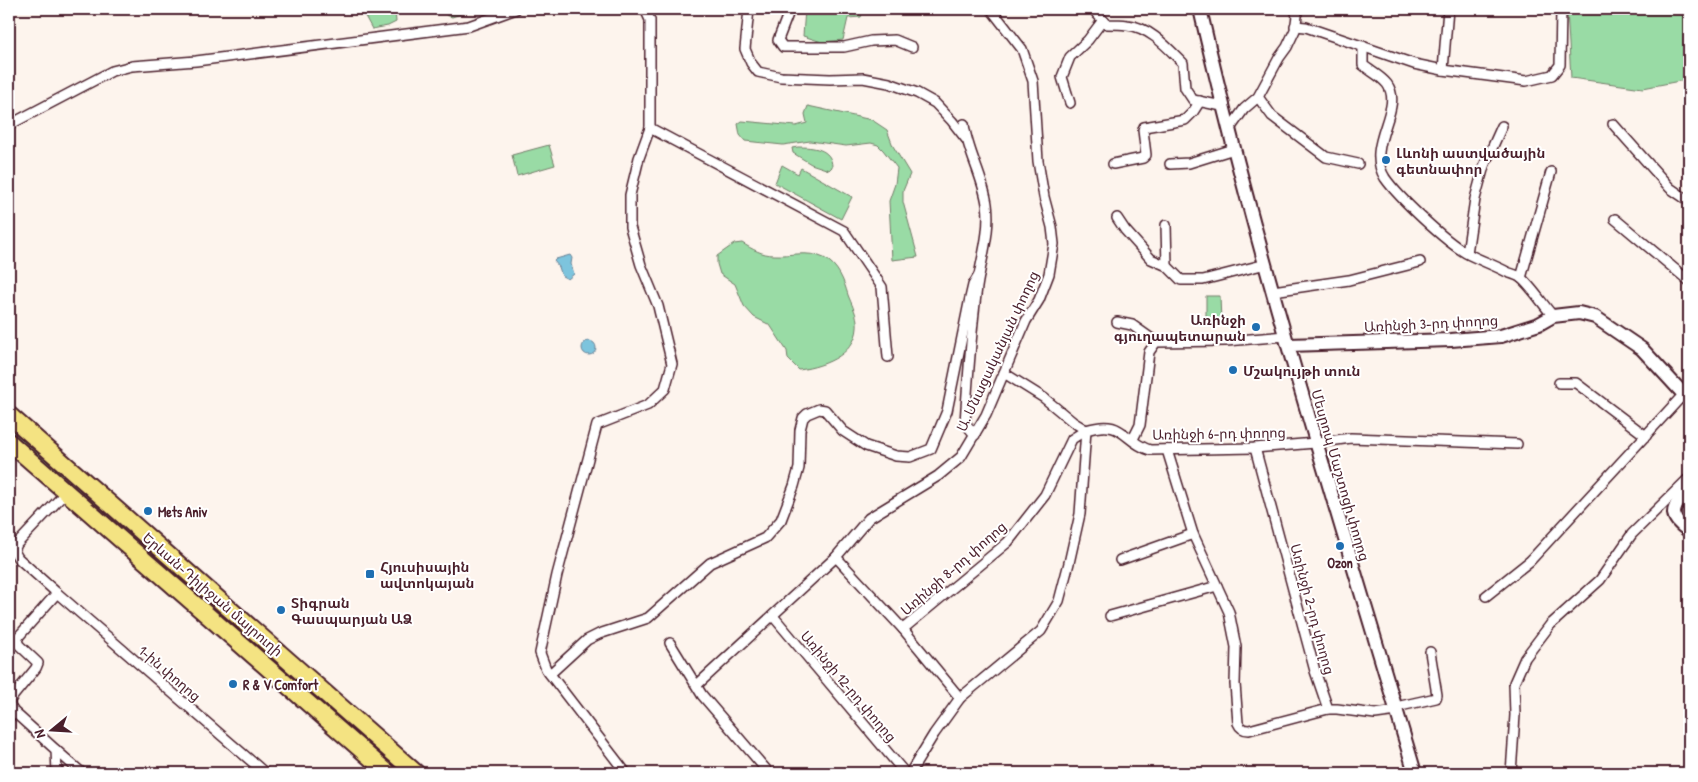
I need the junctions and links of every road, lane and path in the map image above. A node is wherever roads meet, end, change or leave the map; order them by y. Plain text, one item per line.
1 (516, 9) edge
2 (645, 9) edge
3 (748, 9) edge
4 (790, 9) edge
5 (991, 9) edge
6 (1096, 9) edge
7 (1200, 9) edge
8 (1295, 9) edge
9 (1448, 9) edge
10 (1561, 9) edge
11 (1103, 20) junction
12 (1295, 26) junction
13 (1362, 46) junction
14 (912, 47) dead end
15 (1443, 70) junction
16 (1258, 97) junction
17 (1200, 101) junction
18 (1070, 103) dead end
19 (1222, 106) junction
20 (964, 124) dead end
21 (1613, 124) dead end
22 (9, 125) edge
23 (1502, 126) dead end
24 (650, 128) junction
25 (1229, 130) junction
26 (966, 139) junction
27 (1234, 149) junction
28 (1113, 164) dead end
29 (1170, 164) dead end
30 (1358, 164) dead end
31 (1552, 172) dead end
32 (1689, 201) edge
33 (1117, 218) dead end
34 (1616, 219) dead end
35 (1166, 225) dead end
36 (1466, 253) junction
37 (1420, 262) dead end
38 (1266, 264) junction
39 (1167, 266) junction
40 (979, 275) junction
41 (1521, 278) junction
42 (1689, 281) edge
43 (1273, 291) junction
44 (1553, 316) junction
45 (1117, 322) dead end
46 (1287, 341) junction
47 (1156, 342) junction
48 (888, 357) dead end
49 (1004, 372) junction
50 (1559, 383) dead end
51 (1686, 398) edge
52 (9, 415) edge
53 (1086, 430) junction
54 (975, 435) junction
55 (1646, 436) junction
56 (1132, 439) junction
57 (9, 442) edge
58 (1316, 443) junction
59 (1517, 444) dead end
60 (1255, 448) junction
61 (1167, 450) junction
62 (1689, 480) edge
63 (66, 492) junction
64 (1684, 528) edge
65 (1193, 534) junction
66 (836, 557) junction
67 (1120, 560) dead end
68 (1218, 586) junction
69 (56, 593) junction
70 (1486, 596) dead end
71 (773, 616) junction
72 (1110, 616) dead end
73 (904, 629) junction
74 (670, 643) dead end
75 (1430, 652) dead end
76 (550, 674) junction
77 (697, 684) junction
78 (960, 698) junction
79 (1396, 709) junction
80 (1328, 710) junction
81 (56, 750) junction
82 (416, 771) edge
83 (57, 773) edge
84 (82, 773) edge
85 (265, 773) edge
86 (388, 773) edge
87 (626, 773) edge
88 (769, 773) edge
89 (905, 773) edge
90 (910, 773) edge
91 (1416, 773) edge
92 (1510, 773) edge

1 - 22 street
2 - 24 street
3 - 26 street
4 - 14 street
5 - 49 street, Ա. Մնացականյան փողոց
6 - 11 street
7 - 19 street, Մեսրոպ Մաշտոցի փողոց
8 - 12 street
9 - 15 street
10 - 15 street
11 - 17 street
11 - 18 street
12 - 13 street
12 - 16 street
13 - 15 street
13 - 36 street
16 - 25 street
16 - 30 street
17 - 19 street
17 - 28 street
19 - 25 street, Մեսրոպ Մաշտոցի փողոց
20 - 26 street
21 - 32 street
23 - 36 street
24 - 48 street
24 - 76 street
25 - 27 street, Մեսրոպ Մաշտոցի փողոց
26 - 40 street
27 - 29 street
27 - 38 street, Մեսրոպ Մաշտոցի փողոց
31 - 41 street
33 - 39 street
34 - 42 street
35 - 39 street
36 - 41 street
37 - 43 street
38 - 39 street
38 - 43 street, Մեսրոպ Մաշտոցի փողոց
40 - 54 street
40 - 76 street
41 - 44 street
43 - 46 street, Մեսրոպ Մաշտոցի փողոց
44 - 46 street, Առինջի 3-րդ փողոց
44 - 51 street, Առինջի 3-րդ փողոց
45 - 47 street
46 - 47 street
46 - 58 street, Մեսրոպ Մաշտոցի փողոց
47 - 56 street
49 - 53 street
49 - 54 street, Ա. Մնացականյան փողոց
50 - 55 street
51 - 55 street
52 - 82 highway, Երևան-Դիլիջան մայրուղի
53 - 56 street, Առինջի 6-րդ փողոց
53 - 73 street, Առինջի 8-րդ փողոց
53 - 78 street
54 - 66 street, Ա. Մնացականյան փողոց
55 - 70 street
56 - 61 street, Առինջի 6-րդ փողոց
57 - 63 highway, Երևան-Դիլիջան մայրուղի
58 - 59 street, Առինջի 6-րդ փողոց
58 - 60 street, Առինջի 6-րդ փողոց
58 - 79 street, Մեսրոպ Մաշտոցի փողոց
60 - 61 street, Առինջի 6-րդ փողոց
60 - 80 street, Առինջի 2-րդ փողոց
61 - 65 street
62 - 64 street
62 - 92 street
63 - 69 street, 1-ին փողոց
63 - 86 highway, Երևան-Դիլիջան մայրուղի
65 - 67 street
65 - 68 street
66 - 71 street, Ա. Մնացականյան փողոց
66 - 73 street
68 - 72 street
68 - 80 street
69 - 81 street
69 - 85 street, 1-ին փողոց
71 - 77 street, Ա. Մնացականյան փողոց
71 - 89 street, Առինջի 12-րդ փողոց
73 - 78 street
74 - 77 street
75 - 79 street
76 - 87 street
77 - 88 street
78 - 90 street
79 - 80 street
79 - 91 street, Մեսրոպ Մաշտոցի փողոց
81 - 83 street
81 - 84 street

